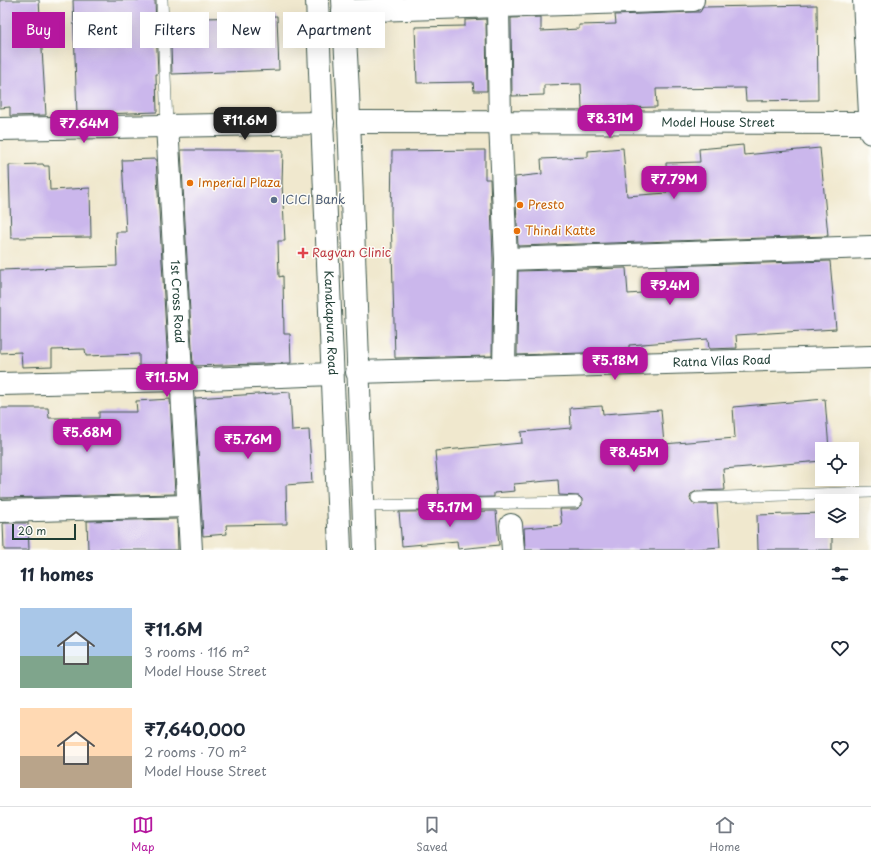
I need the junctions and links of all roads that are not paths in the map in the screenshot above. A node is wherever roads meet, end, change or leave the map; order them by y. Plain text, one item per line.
1 (162, 0) edge
2 (317, 0) edge
3 (693, 0) edge
4 (864, 0) edge
5 (343, 6) edge
6 (498, 7) junction
7 (349, 122) junction
8 (500, 122) junction
9 (323, 123) junction
10 (871, 123) edge
11 (168, 125) junction
12 (0, 129) edge
13 (871, 133) edge
14 (871, 247) edge
15 (506, 259) junction
16 (871, 357) edge
17 (504, 368) junction
18 (357, 372) junction
19 (332, 374) junction
20 (181, 380) junction
21 (0, 384) edge
22 (871, 492) edge
23 (697, 498) dead end
24 (576, 502) dead end
25 (188, 506) junction
26 (363, 506) junction
27 (0, 511) edge
28 (511, 525) dead end
29 (190, 550) edge
30 (340, 550) edge
31 (365, 550) edge
32 (513, 550) edge

1 - 11 lane
2 - 9 street, Kanakapura Road
3 - 6 street
4 - 10 street
5 - 6 street
5 - 7 street
6 - 8 street
7 - 8 street, Model House Street
7 - 18 street
8 - 10 street, Model House Street
8 - 15 street
9 - 11 street
9 - 19 street, Kanakapura Road
10 - 13 street
11 - 12 street
11 - 20 street, 1st Cross Road
14 - 15 street
15 - 17 street
16 - 17 street, Ratna Vilas Road
17 - 18 street, Ratna Vilas Road
18 - 26 street
19 - 20 street
19 - 30 street, Kanakapura Road
20 - 21 street
20 - 25 street, 1st Cross Road
22 - 23 lane
24 - 26 lane
25 - 27 street
25 - 29 street, 1st Cross Road
26 - 31 street
28 - 32 street

